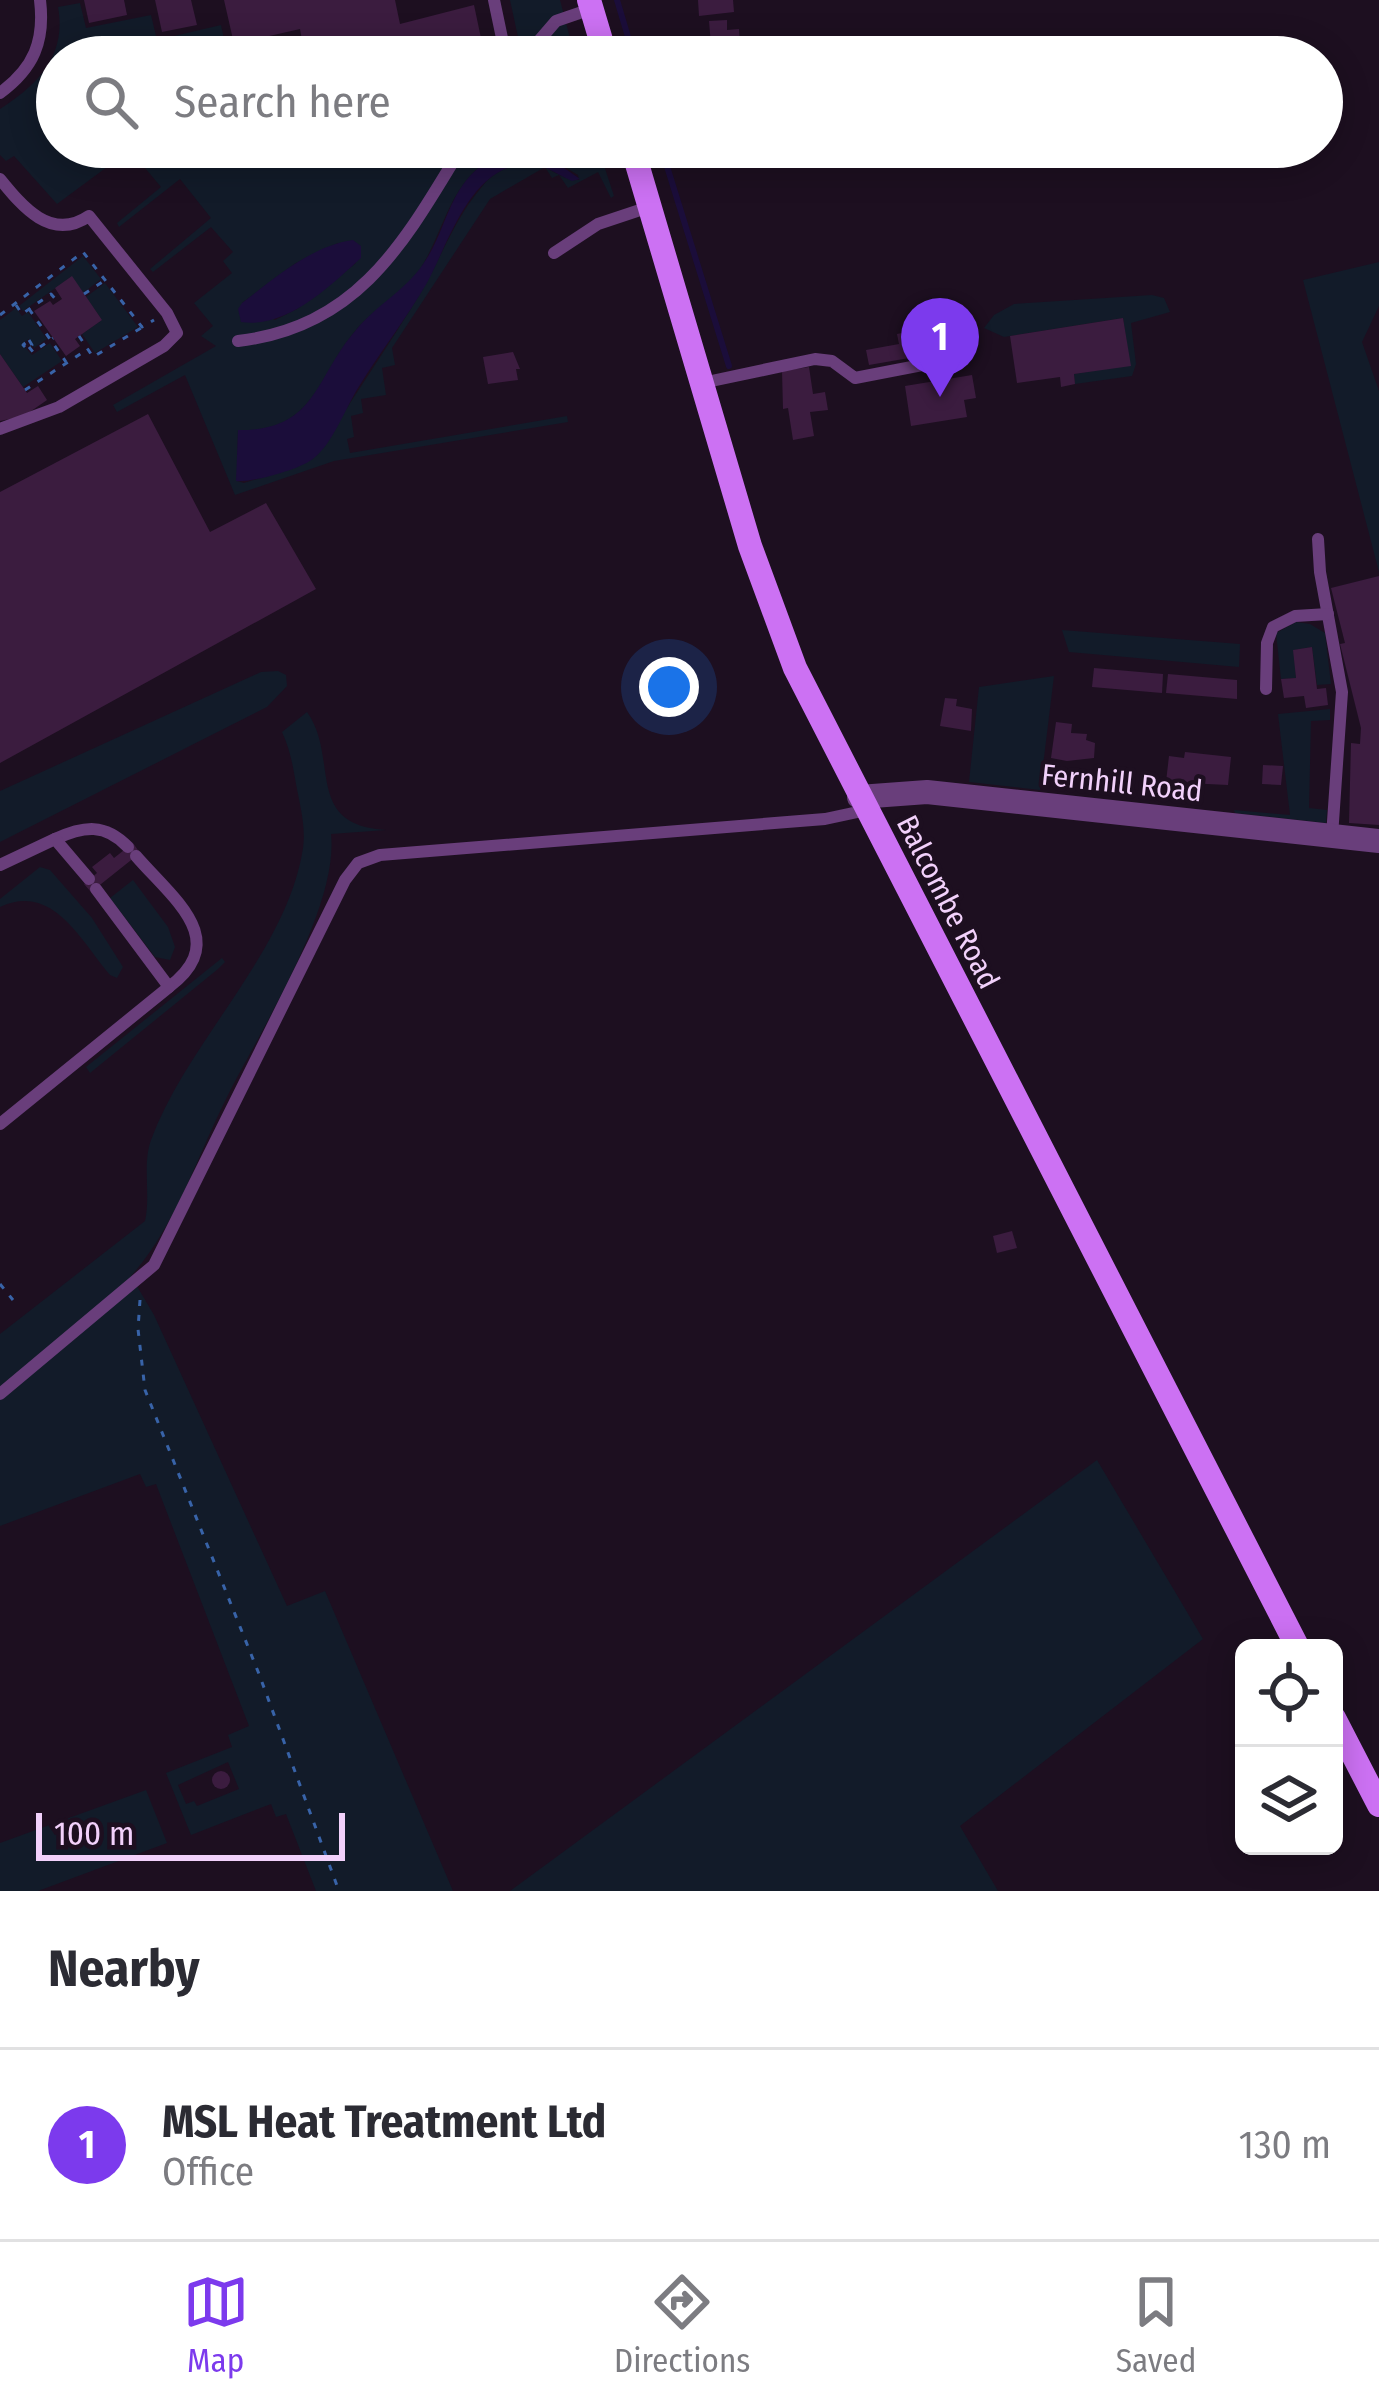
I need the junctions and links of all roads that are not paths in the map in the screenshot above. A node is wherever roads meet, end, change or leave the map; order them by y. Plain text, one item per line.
1 (40, 0) edge
2 (494, 0) edge
3 (590, 4) edge
4 (40, 36) edge
5 (502, 36) edge
6 (543, 36) edge
7 (600, 36) edge
8 (36, 53) edge
9 (0, 93) edge
10 (450, 168) edge
11 (638, 168) edge
12 (0, 178) edge
13 (650, 207) junction
14 (554, 253) dead end
15 (238, 341) dead end
16 (948, 360) dead end
17 (702, 383) junction
18 (0, 430) edge
19 (1318, 538) dead end
20 (1328, 614) junction
21 (1266, 688) dead end
22 (863, 803) junction
23 (1332, 836) junction
24 (55, 838) junction
25 (1379, 841) edge
26 (0, 865) edge
27 (169, 988) junction
28 (0, 1124) edge
29 (0, 1394) edge
30 (1293, 1639) edge
31 (1343, 1735) edge
32 (1379, 1805) edge

1 - 4 lane
2 - 5 lane
3 - 6 lane
3 - 7 main road
8 - 9 lane
10 - 15 lane
11 - 13 main road, Balcombe Road
12 - 18 lane
13 - 14 lane
13 - 17 main road, Balcombe Road
16 - 17 lane
17 - 22 main road, Balcombe Road
19 - 20 lane
20 - 21 lane
20 - 23 lane
22 - 23 street, Fernhill Road
22 - 29 lane
22 - 30 main road, Balcombe Road
23 - 25 street, Fernhill Road
24 - 26 lane
24 - 27 lane
24 - 27 lane
27 - 28 lane
31 - 32 main road

